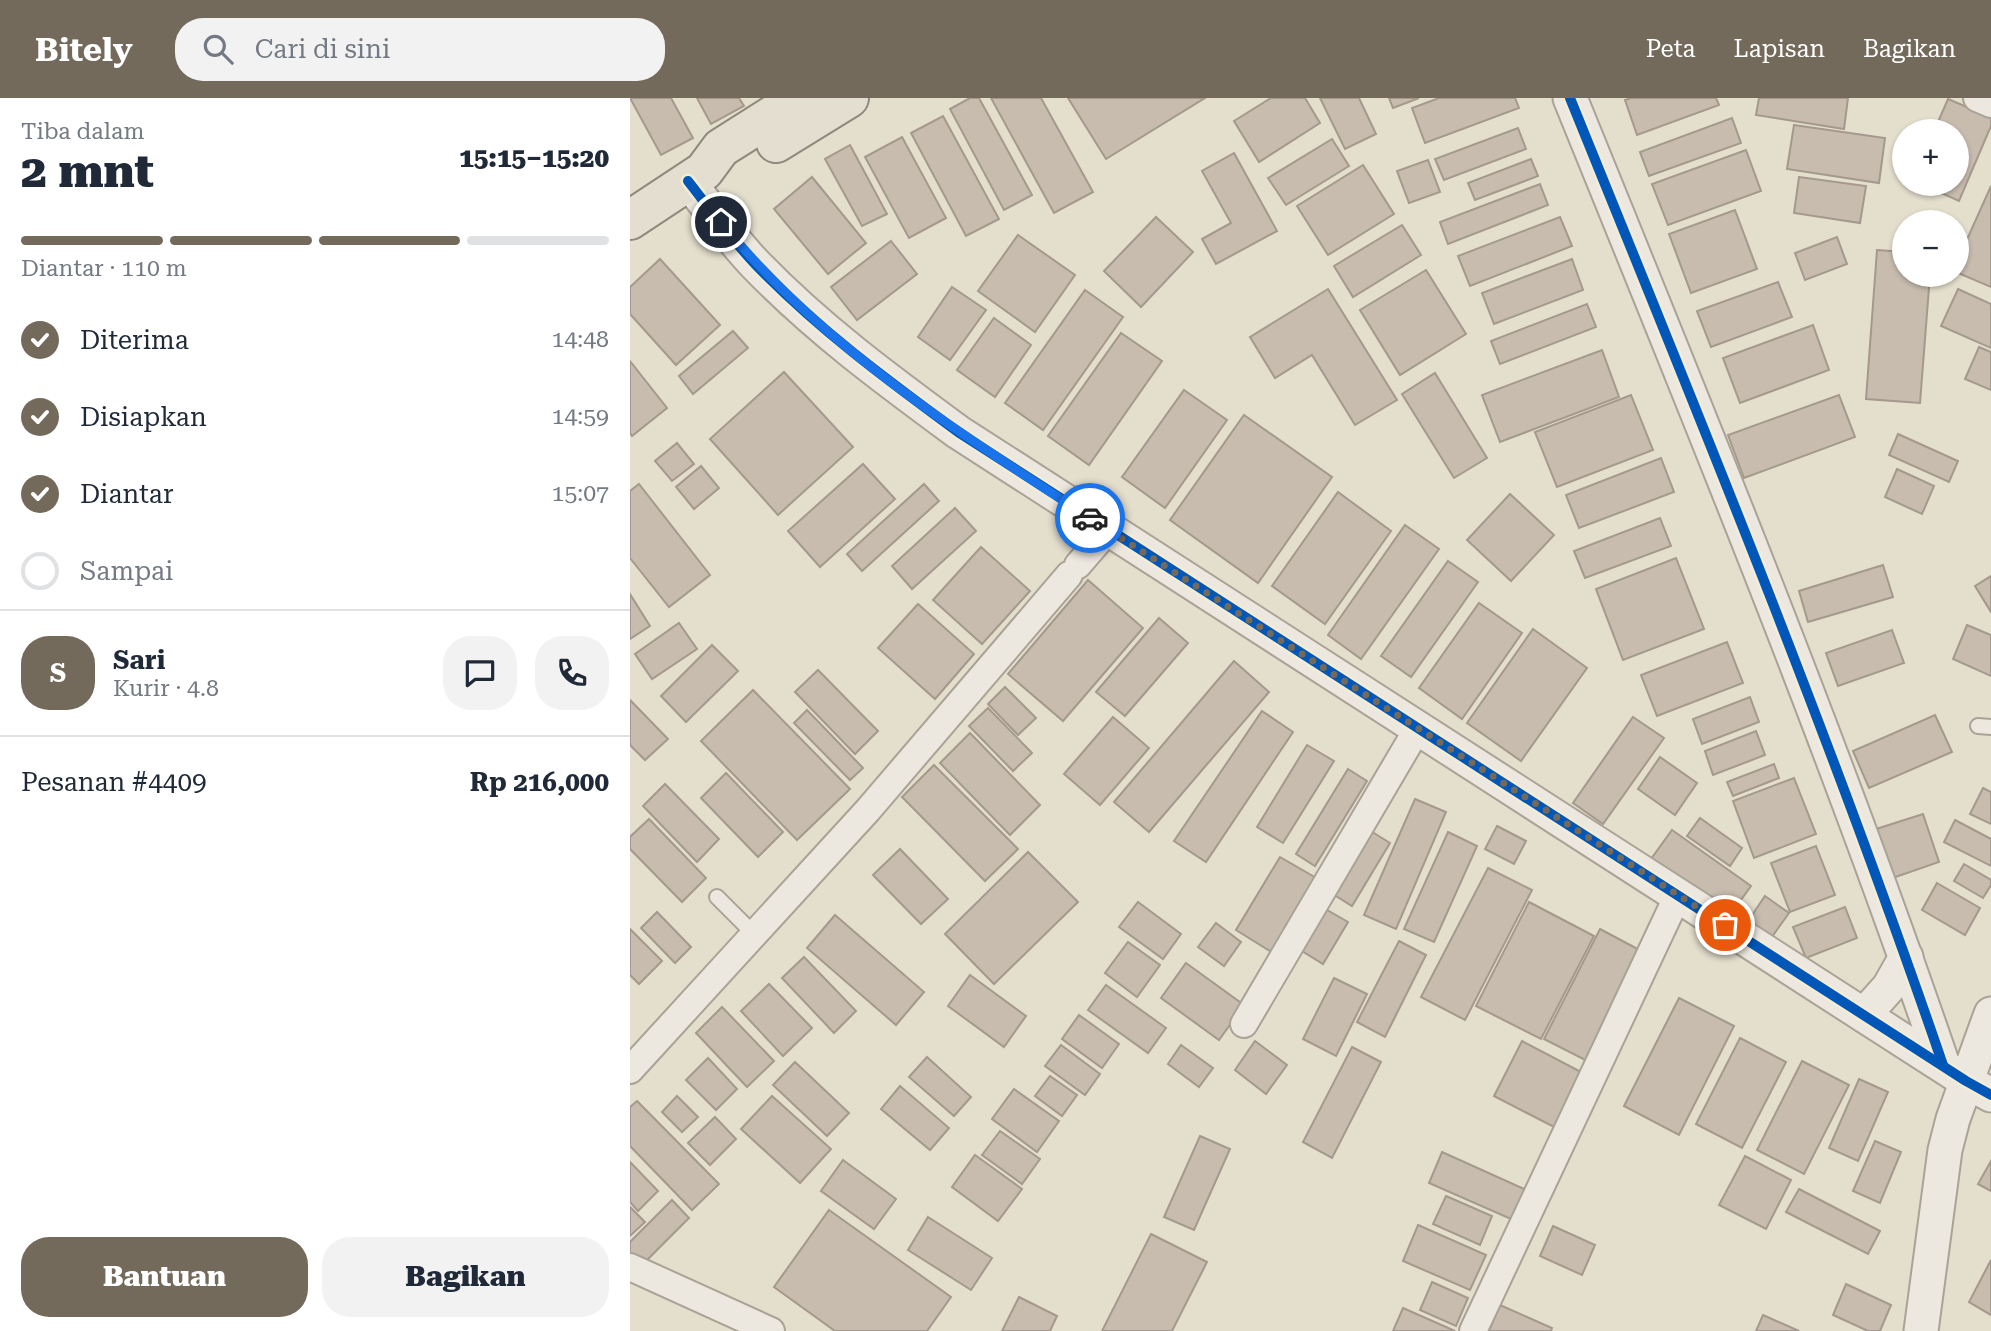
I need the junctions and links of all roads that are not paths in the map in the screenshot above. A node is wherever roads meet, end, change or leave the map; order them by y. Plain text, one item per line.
1 (800, 98) edge
2 (849, 98) edge
3 (1570, 98) edge
4 (1977, 98) edge
5 (1991, 104) edge
6 (711, 167) junction
7 (630, 220) edge
8 (1108, 530) junction
9 (1418, 728) junction
10 (1678, 895) junction
11 (717, 897) dead end
12 (754, 934) junction
13 (1906, 957) junction
14 (1991, 1014) edge
15 (1864, 1015) junction
16 (1244, 1024) dead end
17 (630, 1070) edge
18 (1966, 1080) edge
19 (630, 1267) edge
20 (771, 1331) edge
21 (1473, 1331) edge
22 (1921, 1331) edge

1 - 6 main road
2 - 6 main road
3 - 13 street
4 - 5 street
6 - 7 main road
6 - 8 street
8 - 9 street
8 - 12 street
9 - 10 street
9 - 16 street
10 - 15 street
10 - 21 street
11 - 12 lane
12 - 17 street
13 - 15 street
13 - 18 street
14 - 18 street
15 - 18 street
18 - 22 street
19 - 20 street

